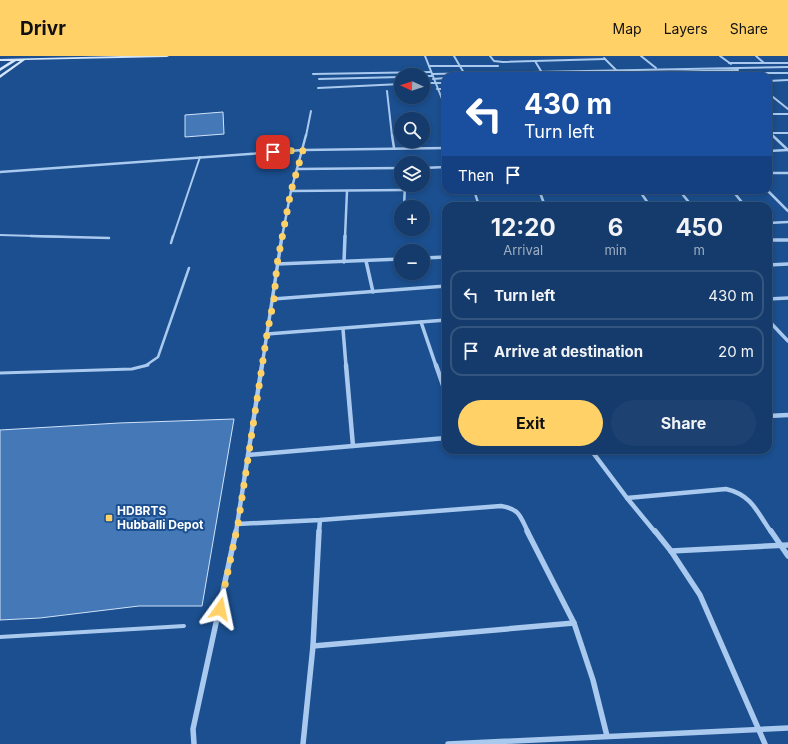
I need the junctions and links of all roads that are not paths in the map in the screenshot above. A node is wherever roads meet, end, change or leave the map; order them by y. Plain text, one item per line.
1 (29, 56) edge
2 (149, 56) edge
3 (167, 56) edge
4 (426, 56) edge
5 (454, 56) edge
6 (490, 56) edge
7 (603, 56) edge
8 (641, 56) edge
9 (720, 56) edge
10 (756, 56) edge
11 (93, 57) edge
12 (22, 58) edge
13 (15, 59) junction
14 (605, 59) junction
15 (0, 60) edge
16 (535, 61) junction
17 (497, 62) junction
18 (729, 63) junction
19 (764, 63) junction
20 (788, 63) edge
21 (429, 66) junction
22 (460, 66) junction
23 (498, 66) junction
24 (734, 67) junction
25 (788, 67) edge
26 (657, 69) junction
27 (0, 70) edge
28 (617, 70) junction
29 (738, 70) junction
30 (463, 72) edge
31 (500, 72) edge
32 (541, 72) joint
33 (659, 72) edge
34 (741, 72) edge
35 (772, 73) edge
36 (788, 73) edge
37 (313, 74) dead end
38 (442, 74) edge
39 (432, 75) junction
40 (0, 77) edge
41 (394, 77) edge
42 (442, 77) edge
43 (319, 79) dead end
44 (772, 81) edge
45 (787, 81) edge
46 (430, 83) edge
47 (435, 83) junction
48 (442, 83) edge
49 (394, 84) edge
50 (318, 88) dead end
51 (442, 88) edge
52 (437, 89) junction
53 (387, 91) dead end
54 (772, 96) edge
55 (442, 100) edge
56 (788, 109) edge
57 (311, 111) dead end
58 (772, 114) edge
59 (788, 114) edge
60 (772, 132) edge
61 (788, 132) edge
62 (772, 135) edge
63 (394, 148) joint
64 (430, 148) edge
65 (442, 148) edge
66 (303, 150) junction
67 (788, 150) edge
68 (772, 151) edge
69 (200, 157) junction
70 (442, 167) edge
71 (394, 168) edge
72 (430, 168) edge
73 (297, 169) junction
74 (0, 172) edge
75 (772, 173) edge
76 (788, 173) edge
77 (394, 190) edge
78 (291, 191) junction
79 (347, 191) junction
80 (682, 194) edge
81 (735, 194) edge
82 (771, 194) edge
83 (689, 202) edge
84 (742, 202) edge
85 (788, 211) edge
86 (788, 222) edge
87 (772, 223) edge
88 (0, 235) edge
89 (109, 238) dead end
90 (772, 240) edge
91 (788, 240) edge
92 (171, 243) dead end
93 (442, 257) edge
94 (430, 258) edge
95 (394, 259) edge
96 (366, 261) junction
97 (344, 262) junction
98 (277, 264) junction
99 (788, 264) edge
100 (772, 265) edge
101 (189, 268) dead end
102 (442, 286) edge
103 (373, 292) junction
104 (788, 298) edge
105 (274, 299) junction
106 (772, 299) edge
107 (442, 320) edge
108 (421, 322) junction
109 (772, 324) edge
110 (343, 328) junction
111 (267, 334) junction
112 (788, 341) edge
113 (0, 373) edge
114 (442, 382) edge
115 (788, 415) edge
116 (772, 416) edge
117 (442, 438) edge
118 (353, 446) junction
119 (594, 454) edge
120 (248, 455) junction
121 (627, 498) junction
122 (320, 520) junction
123 (238, 524) junction
124 (781, 545) junction
125 (788, 545) edge
126 (671, 551) junction
127 (788, 556) edge
128 (574, 623) junction
129 (184, 626) dead end
130 (0, 637) edge
131 (313, 646) junction
132 (788, 728) edge
133 (758, 729) junction
134 (607, 736) junction
135 (194, 744) edge
136 (303, 744) edge
137 (448, 744) edge
138 (765, 744) edge

1 - 12 street
2 - 3 street
2 - 11 street
4 - 21 street
5 - 22 street
6 - 17 street
7 - 14 street
8 - 26 street
9 - 18 street
10 - 19 street
11 - 12 street
12 - 13 street
12 - 40 street
13 - 15 street
13 - 27 street
14 - 16 street
14 - 28 street
16 - 17 street
16 - 32 street
17 - 23 street
18 - 19 street
18 - 24 street
19 - 20 street
21 - 22 street
21 - 39 street
22 - 23 street
22 - 30 street
23 - 31 street
24 - 25 street
24 - 26 street
24 - 29 street
26 - 28 street
28 - 32 street
29 - 33 street
29 - 34 street
35 - 36 street
37 - 39 street
38 - 39 street
39 - 42 street
39 - 47 street
41 - 43 street
44 - 45 street
46 - 47 street
47 - 48 street
47 - 52 street
49 - 50 street
51 - 52 street
52 - 55 street
53 - 63 street
54 - 56 street
57 - 66 street
58 - 59 street
60 - 61 street
62 - 67 street
63 - 66 street
64 - 65 street
66 - 69 street
66 - 73 street
67 - 68 street
69 - 74 street
69 - 92 lane
70 - 72 street
71 - 73 street
73 - 78 street
75 - 76 street
77 - 79 street
78 - 79 street
78 - 98 street
79 - 97 street
80 - 83 street
81 - 84 street
82 - 85 street
86 - 87 street
88 - 89 lane
90 - 91 street
93 - 94 street
95 - 96 street
96 - 97 street
96 - 103 street
97 - 98 street
98 - 105 street
99 - 100 street
101 - 113 lane
102 - 103 street
103 - 105 street
104 - 106 street
105 - 111 street
107 - 108 street
108 - 110 street
108 - 114 street
109 - 112 street
110 - 111 street
110 - 118 street
111 - 120 street
115 - 116 street
117 - 118 street
118 - 120 street
119 - 121 street
120 - 123 street
121 - 124 street
121 - 126 street
122 - 123 street
122 - 128 street
122 - 131 street
123 - 135 street
124 - 125 street
124 - 126 street
124 - 127 street
126 - 133 street
128 - 131 street
128 - 134 street
129 - 130 lane
131 - 136 street
132 - 133 street
133 - 134 street
133 - 138 street
134 - 137 street

